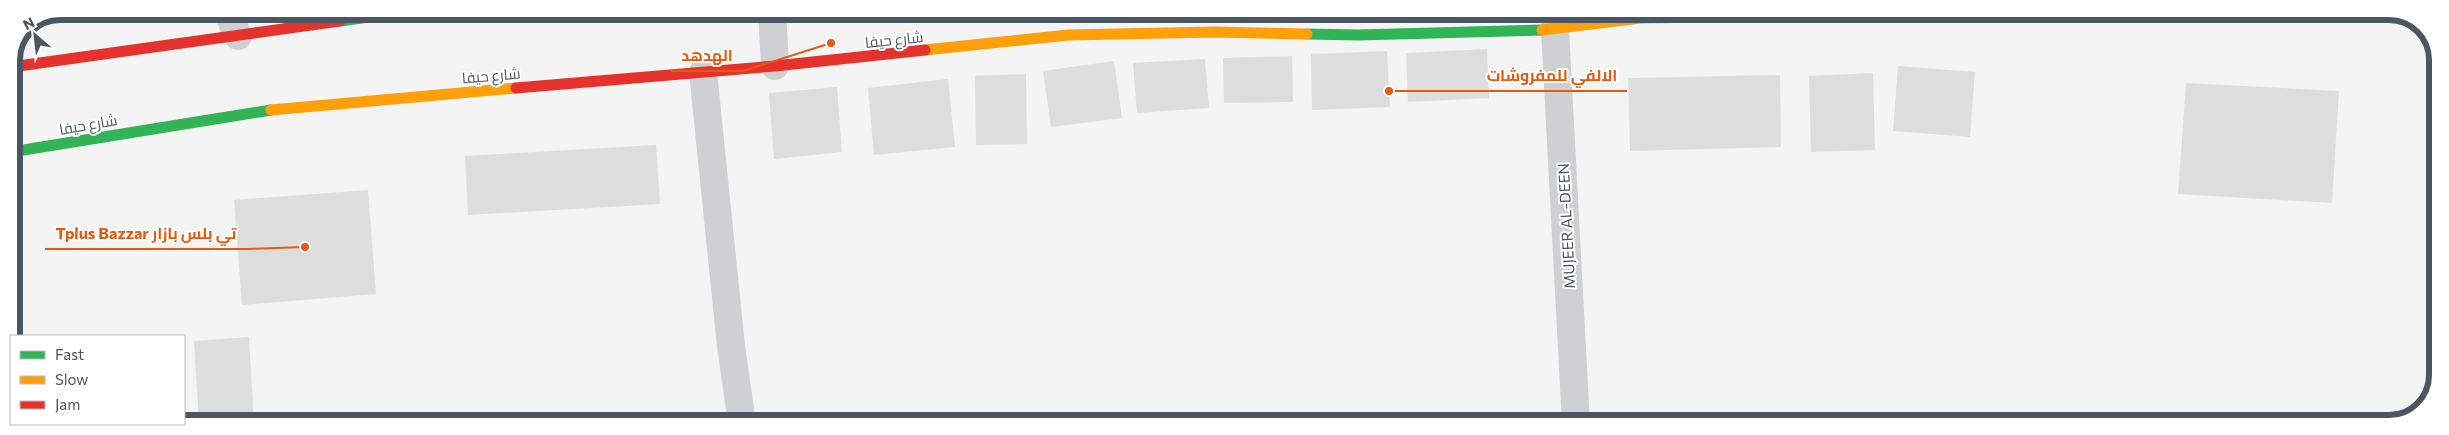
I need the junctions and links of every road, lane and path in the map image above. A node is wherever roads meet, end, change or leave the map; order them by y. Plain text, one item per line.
1 (231, 20) edge
2 (349, 20) edge
3 (772, 20) edge
4 (1556, 20) edge
5 (238, 36) junction
6 (20, 66) edge
7 (775, 66) junction
8 (703, 72) junction
9 (20, 151) edge
10 (741, 415) edge
11 (1576, 415) edge

1 - 5 street
2 - 5 main road
3 - 7 street
4 - 7 main road, شارع حيفا
4 - 11 street, MUJEER AL-DEEN
5 - 6 main road
7 - 8 main road, شارع حيفا
8 - 9 main road, شارع حيفا
8 - 10 street

